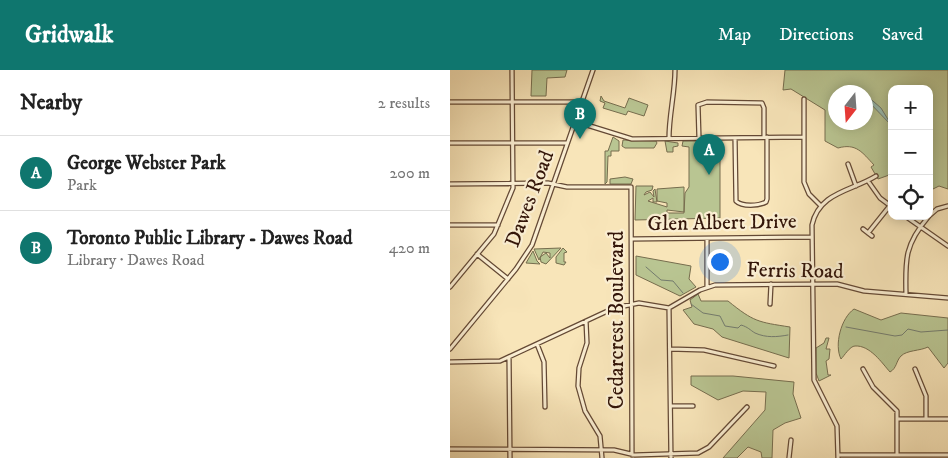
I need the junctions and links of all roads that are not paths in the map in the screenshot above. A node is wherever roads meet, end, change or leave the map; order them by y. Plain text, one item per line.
1 (512, 70) edge
2 (593, 70) edge
3 (675, 70) edge
4 (804, 99) dead end
5 (512, 101) junction
6 (450, 102) edge
7 (581, 102) junction
8 (574, 121) junction
9 (765, 137) junction
10 (803, 137) junction
11 (669, 138) junction
12 (699, 138) junction
13 (735, 138) junction
14 (513, 142) junction
15 (450, 143) edge
16 (567, 143) junction
17 (848, 164) dead end
18 (876, 176) dead end
19 (868, 181) junction
20 (450, 184) edge
21 (513, 184) junction
22 (555, 185) junction
23 (856, 186) junction
24 (888, 203) edge
25 (820, 205) junction
26 (948, 206) edge
27 (888, 209) edge
28 (933, 212) edge
29 (910, 220) edge
30 (926, 220) edge
31 (450, 225) edge
32 (498, 225) junction
33 (920, 227) junction
34 (863, 229) dead end
35 (868, 232) junction
36 (872, 236) dead end
37 (812, 237) junction
38 (632, 239) junction
39 (707, 239) junction
40 (948, 246) edge
41 (477, 254) junction
42 (508, 279) junction
43 (771, 284) junction
44 (813, 284) junction
45 (707, 286) junction
46 (450, 287) edge
47 (906, 294) junction
48 (948, 298) edge
49 (631, 304) junction
50 (770, 304) dead end
51 (669, 308) junction
52 (586, 321) junction
53 (537, 344) junction
54 (450, 349) edge
55 (670, 349) junction
56 (509, 357) junction
57 (450, 362) edge
58 (774, 366) dead end
59 (863, 369) dead end
60 (915, 369) dead end
61 (670, 406) junction
62 (693, 406) dead end
63 (747, 406) dead end
64 (545, 408) dead end
65 (926, 419) junction
66 (948, 419) edge
67 (898, 420) junction
68 (791, 440) dead end
69 (450, 449) edge
70 (510, 449) junction
71 (602, 450) junction
72 (632, 455) junction
73 (897, 455) junction
74 (948, 455) edge
75 (671, 456) edge
76 (838, 457) edge
77 (510, 458) edge
78 (602, 458) edge
79 (789, 458) edge

1 - 5 street
2 - 7 street, Dawes Road
3 - 11 street
4 - 10 street
5 - 6 street
5 - 7 street
5 - 14 street
7 - 8 street, Dawes Road
8 - 11 street
8 - 16 street, Dawes Road
9 - 10 street
9 - 12 street
9 - 13 street
9 - 13 street
10 - 25 street
11 - 12 street
12 - 13 street
14 - 15 street
14 - 16 street
14 - 21 street
16 - 22 street, Dawes Road
17 - 23 street
18 - 19 street
19 - 23 street
19 - 24 street
20 - 21 street
21 - 22 street
21 - 32 street
22 - 38 street, Cedarcrest Boulevard
22 - 42 street, Dawes Road
23 - 25 street
25 - 37 street
26 - 28 street
27 - 35 street
29 - 33 street
30 - 33 street
31 - 32 street
32 - 41 street
33 - 40 street
33 - 47 street
34 - 35 street
35 - 36 street
37 - 39 street, Glen Albert Drive
37 - 44 street
38 - 39 street, Glen Albert Drive
38 - 49 street, Cedarcrest Boulevard
39 - 45 street
41 - 42 street
41 - 46 street
42 - 54 street, Dawes Road
43 - 44 street, Ferris Road
43 - 45 street, Ferris Road
43 - 50 street
44 - 47 street, Ferris Road
44 - 76 street
45 - 51 street, Ferris Road
47 - 48 street, Ferris Road
49 - 51 street
49 - 52 street
49 - 72 street, Cedarcrest Boulevard
51 - 55 street
52 - 53 street
52 - 71 street
53 - 56 street
53 - 64 street
55 - 58 street
55 - 61 street
56 - 57 street
56 - 70 street
59 - 67 street
60 - 65 street
61 - 62 street
61 - 75 street
63 - 75 street
65 - 66 street
65 - 67 street
67 - 73 street
68 - 79 street
69 - 70 street
70 - 71 street
70 - 77 street
71 - 72 street
71 - 78 street
72 - 75 street
73 - 74 street
73 - 76 street

